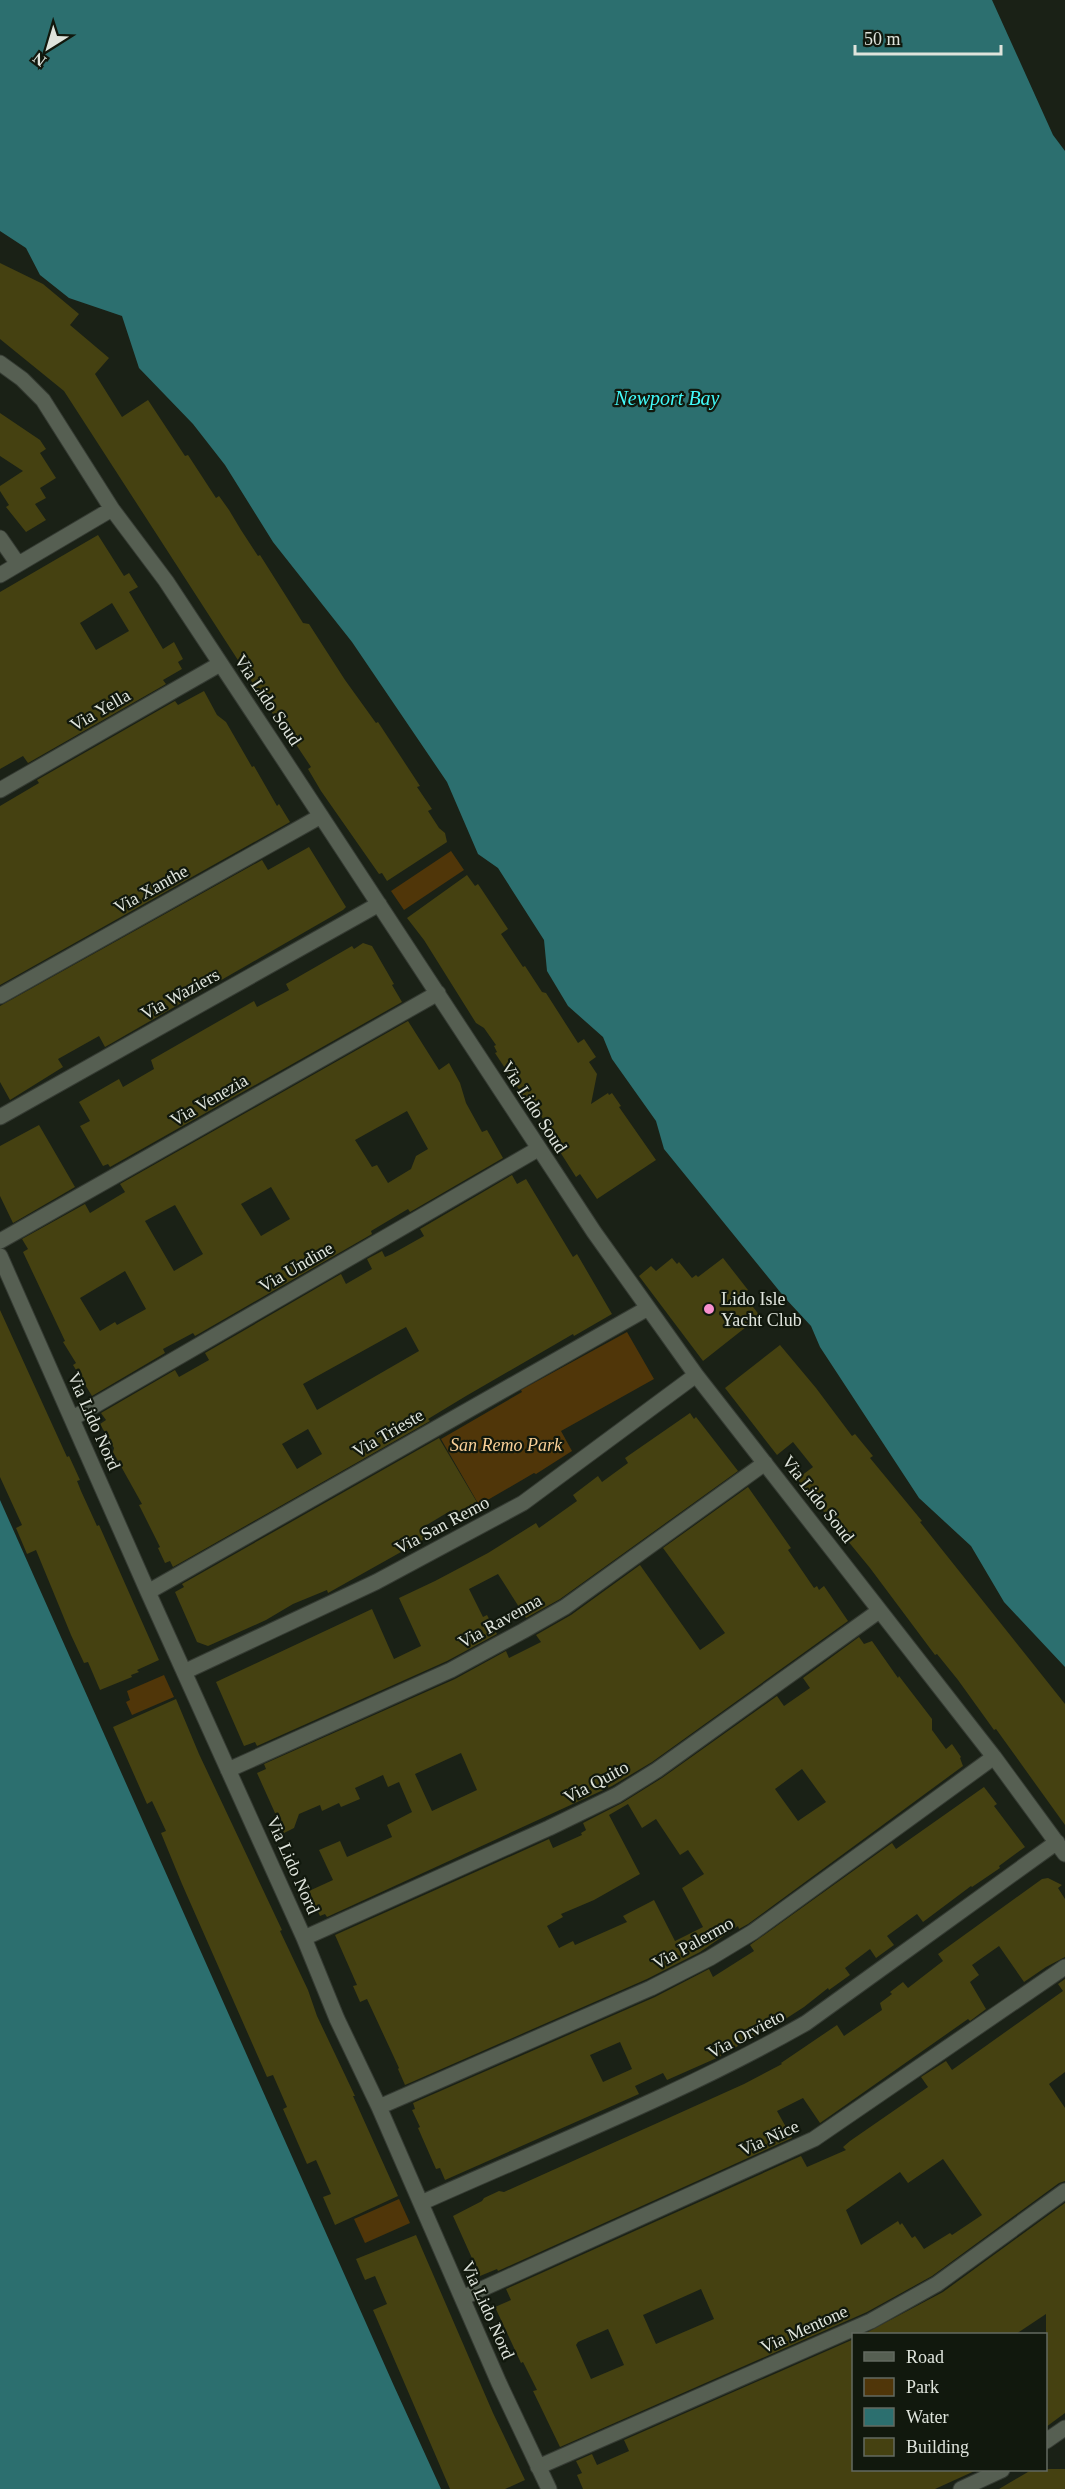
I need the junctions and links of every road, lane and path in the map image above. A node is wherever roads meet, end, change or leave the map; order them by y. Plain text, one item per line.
1 (0, 363) edge
2 (112, 509) junction
3 (0, 538) edge
4 (18, 564) junction
5 (0, 575) edge
6 (220, 664) junction
7 (0, 790) edge
8 (321, 816) junction
9 (379, 904) junction
10 (438, 993) junction
11 (0, 996) edge
12 (0, 1117) edge
13 (538, 1149) junction
14 (0, 1241) edge
15 (0, 1256) edge
16 (648, 1308) junction
17 (696, 1375) junction
18 (73, 1418) junction
19 (765, 1463) junction
20 (148, 1592) junction
21 (879, 1611) junction
22 (184, 1672) junction
23 (994, 1757) junction
24 (228, 1770) junction
25 (1061, 1848) edge
26 (304, 1938) junction
27 (1065, 1967) edge
28 (379, 2107) junction
29 (1065, 2192) edge
30 (420, 2203) junction
31 (462, 2298) junction
32 (1065, 2428) edge
33 (1047, 2440) edge
34 (538, 2467) junction
35 (998, 2471) edge
36 (549, 2489) edge
37 (962, 2489) edge

1 - 2 street, Via Lido Soud
2 - 4 street
2 - 6 street, Via Lido Soud
3 - 4 street
4 - 5 street
6 - 7 street, Via Yella
6 - 8 street, Via Lido Soud
8 - 9 street, Via Lido Soud
8 - 11 street, Via Xanthe
9 - 10 street, Via Lido Soud
9 - 12 street, Via Waziers
10 - 13 street, Via Lido Soud
10 - 14 street, Via Venezia
13 - 16 street, Via Lido Soud
13 - 18 street, Via Undine
15 - 18 street, Via Lido Nord
16 - 17 street, Via Lido Soud
16 - 20 street, Via Trieste
17 - 19 street, Via Lido Soud
17 - 22 street, Via San Remo
18 - 20 street, Via Lido Nord
19 - 21 street, Via Lido Soud
19 - 24 street, Via Ravenna
20 - 22 street, Via Lido Nord
21 - 23 street, Via Lido Soud
21 - 26 street, Via Quito
22 - 24 street, Via Lido Nord
23 - 25 street, Via Lido Soud
23 - 28 street, Via Palermo
24 - 26 street, Via Lido Nord
25 - 30 street, Via Orvieto
26 - 28 street, Via Lido Nord
27 - 31 street, Via Nice
28 - 30 street, Via Lido Nord
29 - 34 street, Via Mentone
30 - 31 street, Via Lido Nord
31 - 34 street, Via Lido Nord
32 - 33 street
34 - 36 street, Via Lido Nord
35 - 37 street

